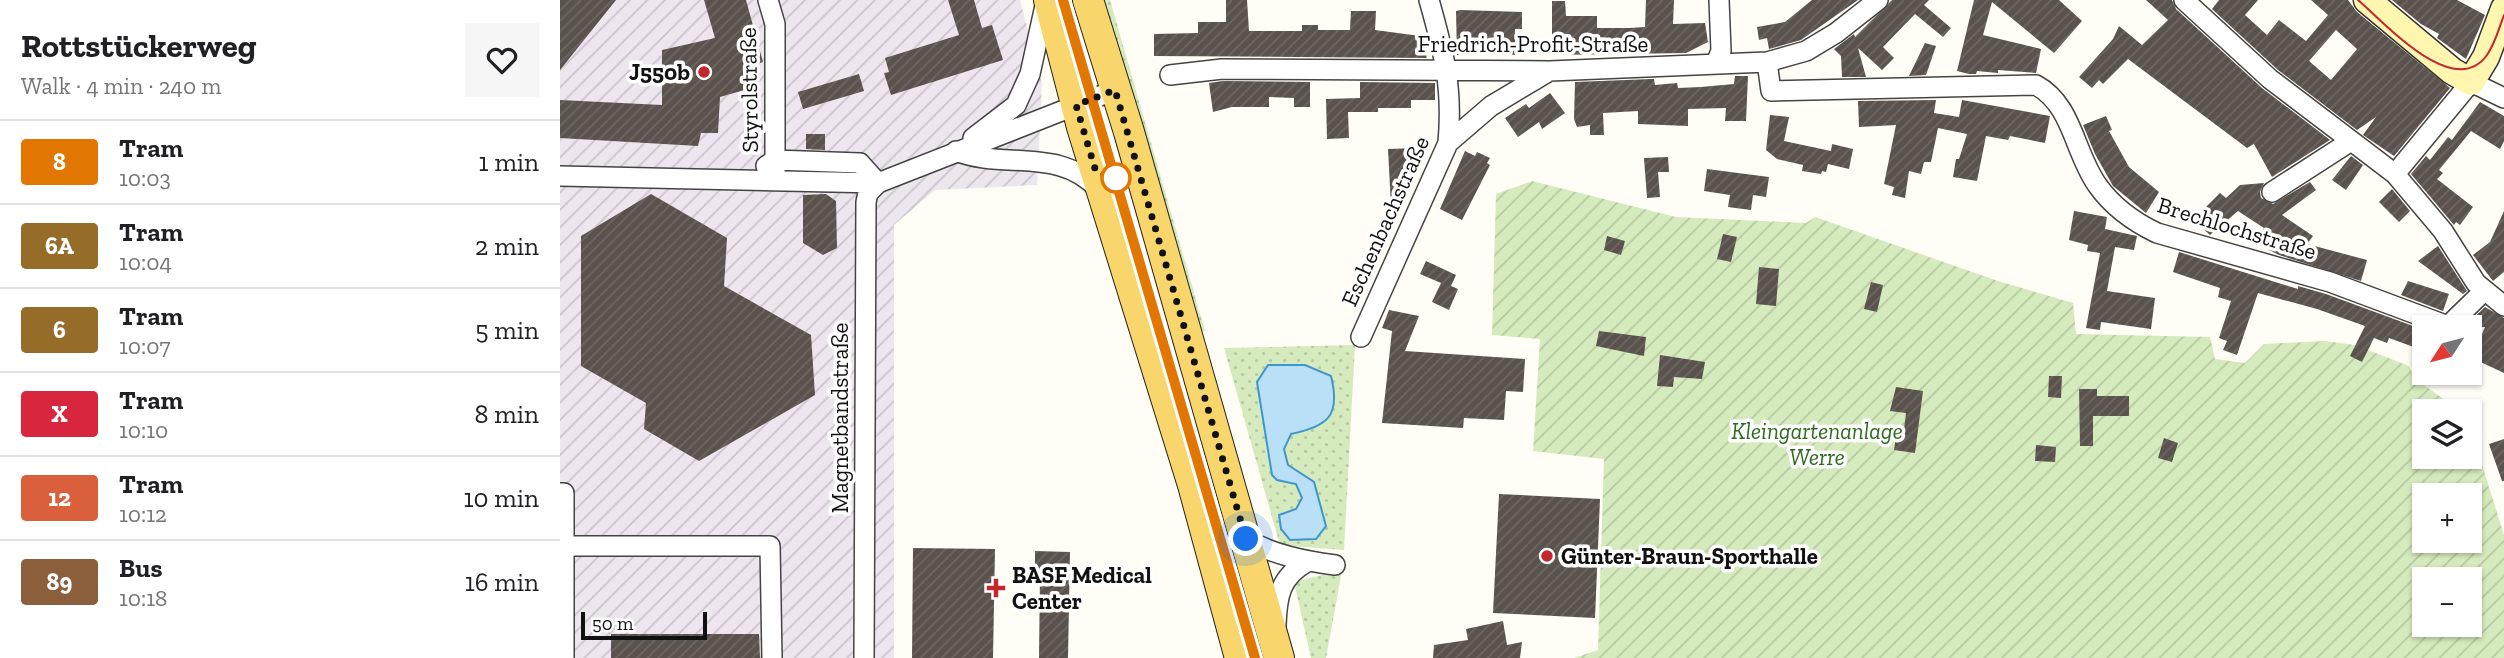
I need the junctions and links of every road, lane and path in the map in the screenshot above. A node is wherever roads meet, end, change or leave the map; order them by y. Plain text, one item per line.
1 (768, 0) edge
2 (1048, 0) edge
3 (1088, 0) edge
4 (1429, 0) edge
5 (1719, 0) edge
6 (1878, 0) edge
7 (2184, 0) edge
8 (2367, 0) edge
9 (2504, 9) edge
10 (1767, 62) junction
11 (1716, 63) junction
12 (1448, 69) junction
13 (1550, 71) junction
14 (1170, 75) dead end
15 (2472, 82) junction
16 (1115, 90) junction
17 (2504, 98) edge
18 (1076, 105) junction
19 (2351, 141) junction
20 (1448, 142) junction
21 (956, 151) junction
22 (775, 170) junction
23 (2395, 174) junction
24 (560, 176) edge
25 (878, 183) junction
26 (2272, 192) dead end
27 (1102, 194) junction
28 (2484, 290) junction
29 (2504, 306) edge
30 (2418, 315) edge
31 (2459, 315) edge
32 (1361, 337) dead end
33 (562, 493) edge
34 (1246, 539) junction
35 (565, 546) junction
36 (1307, 562) junction
37 (1335, 565) dead end
38 (1277, 649) edge
39 (564, 658) edge
40 (772, 658) edge
41 (864, 658) edge
42 (1240, 658) edge

1 - 22 street, Styrolstraße
2 - 18 main road
2 - 21 street
3 - 16 main road
4 - 12 street, Eschenbachstraße
5 - 11 street
6 - 10 street, Friedrich-Profit-Straße
7 - 19 street
8 - 15 street
9 - 15 street
10 - 11 street, Friedrich-Profit-Straße
10 - 30 street, Brechlochstraße
11 - 13 street, Friedrich-Profit-Straße
12 - 13 street, Friedrich-Profit-Straße
12 - 14 street, Friedrich-Profit-Straße
12 - 20 street, Eschenbachstraße
13 - 20 street
15 - 17 street
15 - 23 street
16 - 18 street
16 - 34 main road
18 - 21 street
18 - 27 main road
19 - 23 street
19 - 26 street
20 - 32 street, Eschenbachstraße
21 - 25 street
21 - 27 street
22 - 24 street
22 - 25 street
23 - 28 street
25 - 41 street, Magnetbandstraße
27 - 42 main road
28 - 29 street
28 - 31 street
33 - 35 street
34 - 36 street
34 - 38 main road
35 - 39 street
35 - 40 street
36 - 37 street
36 - 38 street

